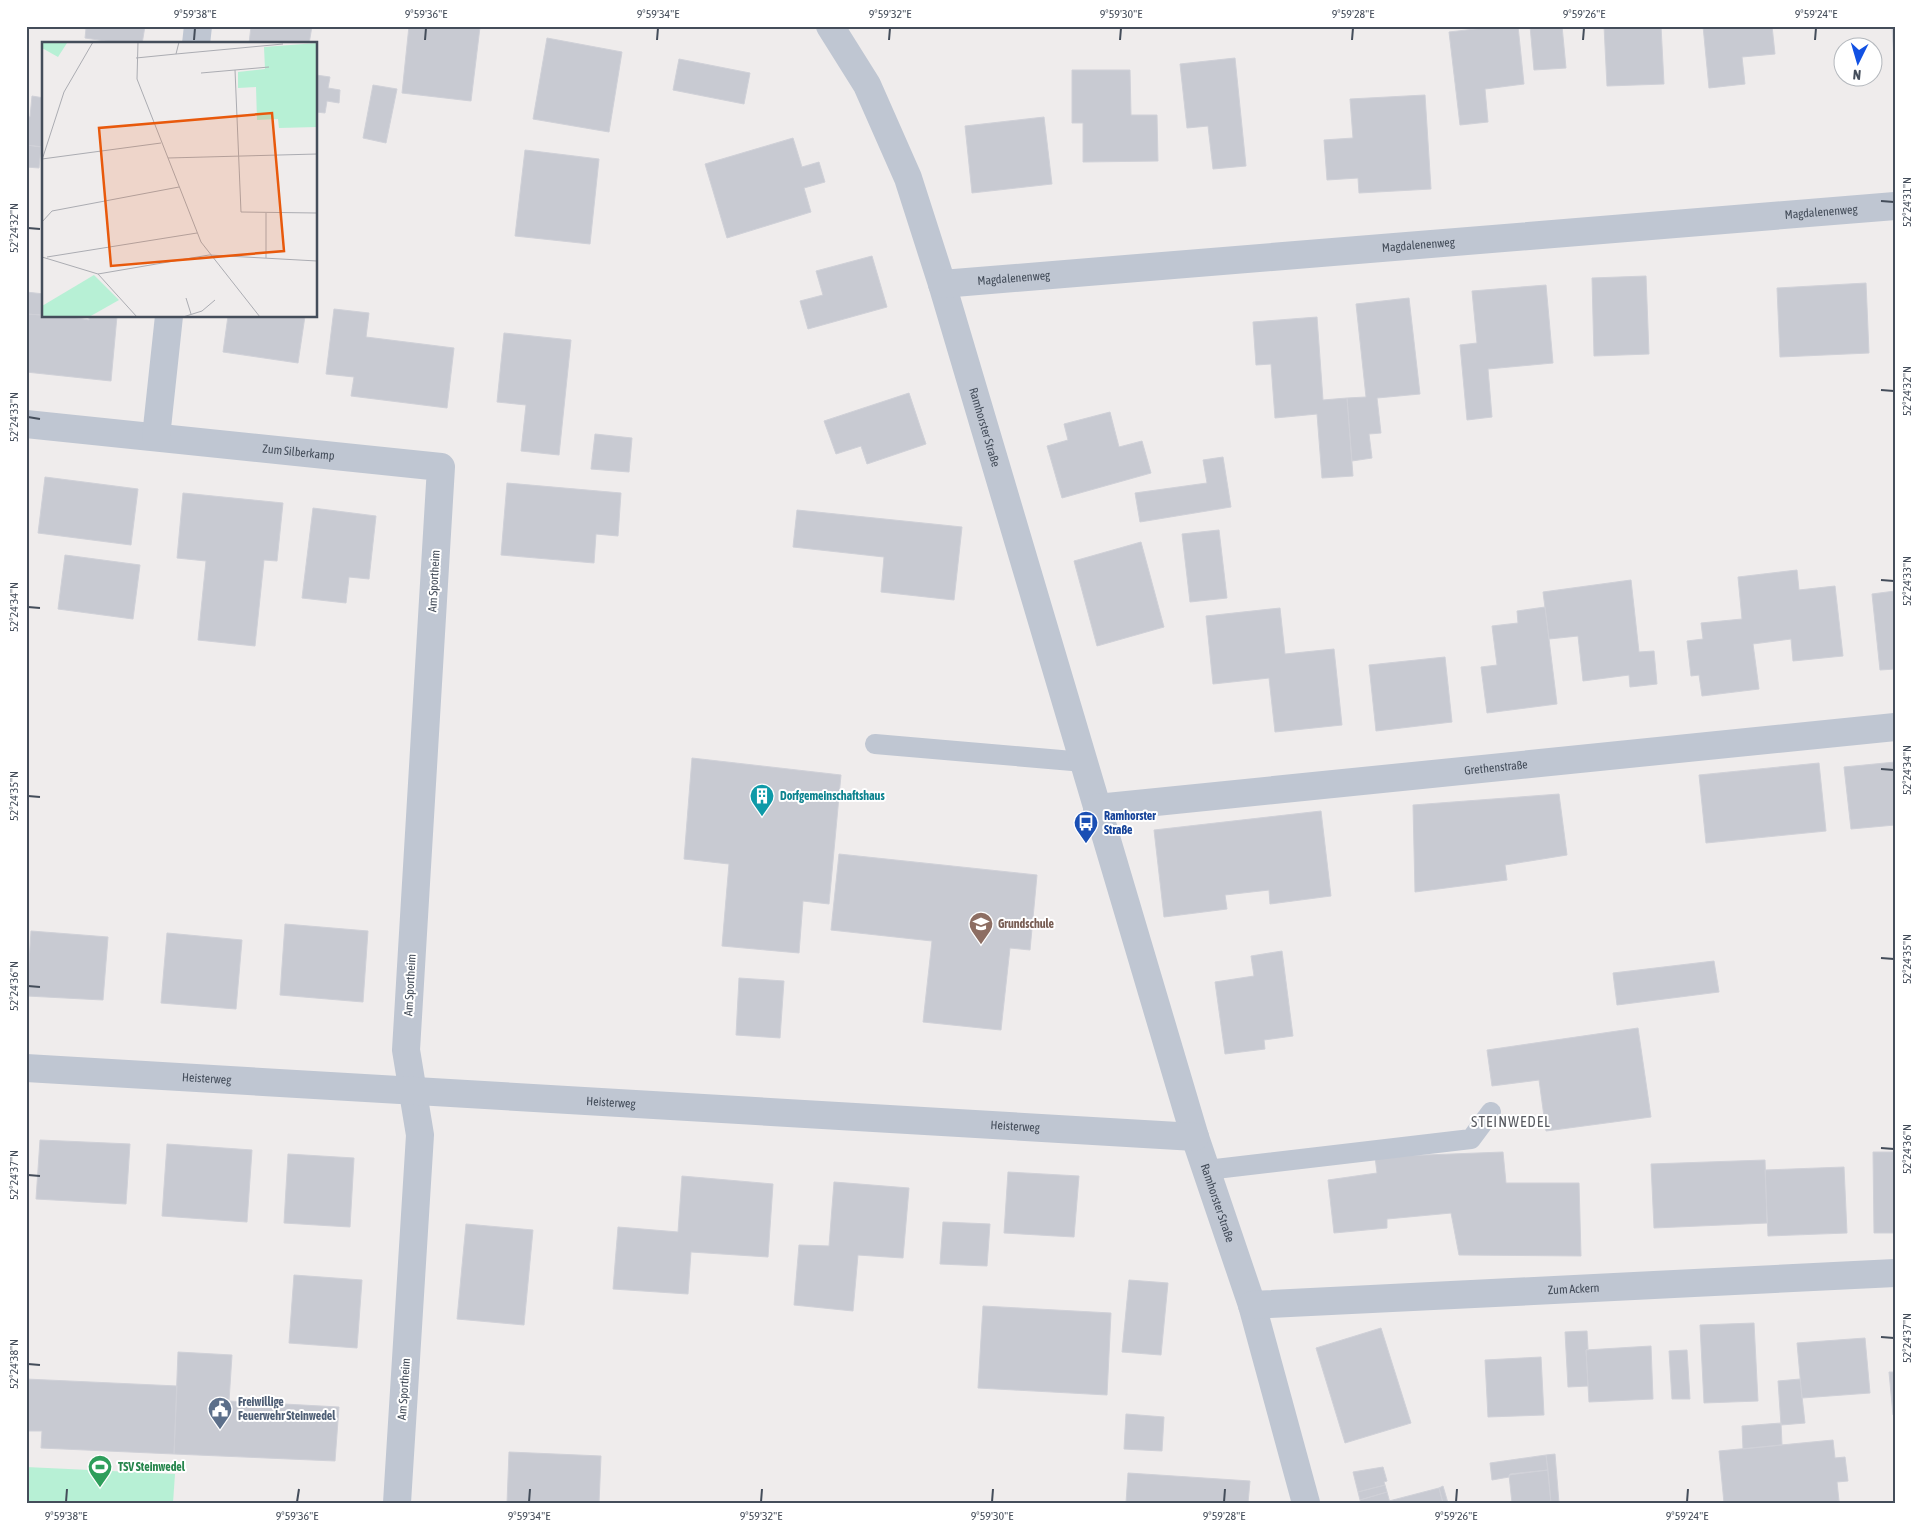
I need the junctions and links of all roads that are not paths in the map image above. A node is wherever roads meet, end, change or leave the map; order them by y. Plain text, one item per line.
1 (198, 26) edge
2 (830, 26) edge
3 (196, 42) edge
4 (1895, 206) edge
5 (942, 284) junction
6 (169, 318) edge
7 (26, 424) edge
8 (156, 437) junction
9 (441, 467) joint
10 (1895, 727) edge
11 (875, 744) dead end
12 (1084, 762) junction
13 (1098, 808) junction
14 (26, 1068) edge
15 (412, 1091) junction
16 (1491, 1112) dead end
17 (1195, 1137) junction
18 (1207, 1170) junction
19 (1895, 1273) edge
20 (1252, 1305) junction
21 (397, 1503) edge
22 (1306, 1503) edge

1 - 3 street
2 - 5 street, Ramhorster Straße
4 - 5 street, Magdalenenweg
5 - 12 street, Ramhorster Straße
6 - 8 street
7 - 8 street, Zum Silberkamp
8 - 9 street, Zum Silberkamp
9 - 15 street, Am Sportheim
10 - 13 street, Grethenstraße
11 - 12 lane
12 - 13 street, Ramhorster Straße
13 - 17 street, Ramhorster Straße
14 - 15 street, Heisterweg
15 - 17 street, Heisterweg
15 - 21 street, Am Sportheim
16 - 18 lane
17 - 18 street, Ramhorster Straße
18 - 20 street, Ramhorster Straße
19 - 20 street, Zum Ackern
20 - 22 street, Ramhorster Straße

